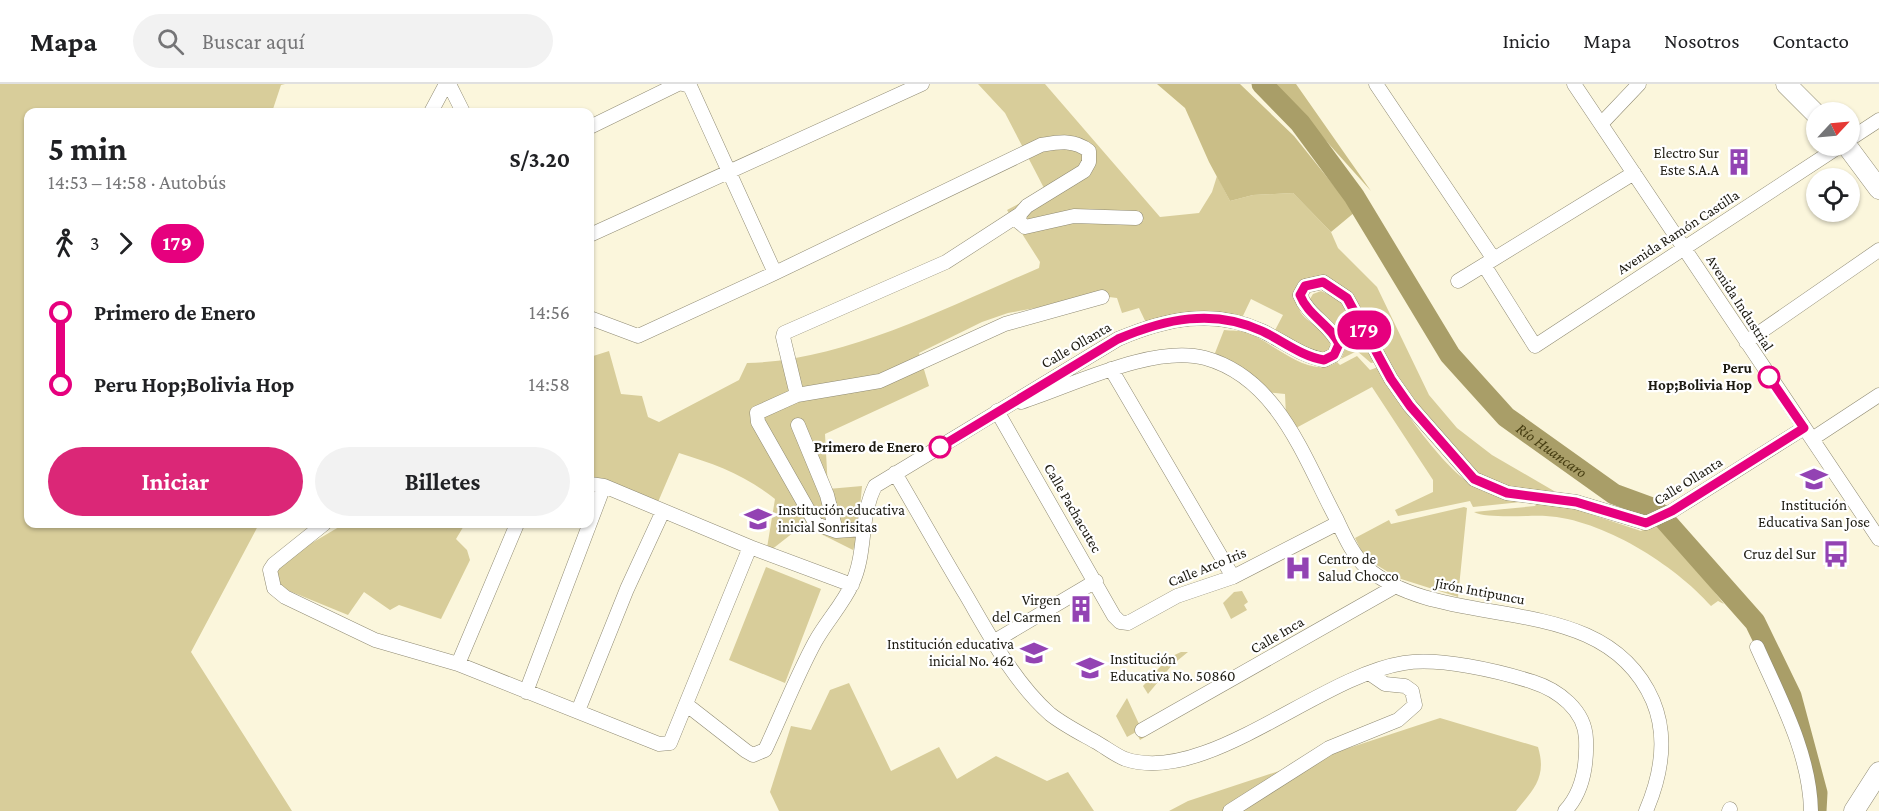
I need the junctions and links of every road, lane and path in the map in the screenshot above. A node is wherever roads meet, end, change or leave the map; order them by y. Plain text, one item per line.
1 (448, 84) edge
2 (678, 84) edge
3 (683, 84) edge
4 (922, 84) edge
5 (1376, 84) edge
6 (1574, 84) edge
7 (1639, 84) edge
8 (1786, 84) edge
9 (1806, 104) edge
10 (434, 108) edge
11 (461, 108) edge
12 (1879, 120) edge
13 (1601, 124) junction
14 (594, 125) edge
15 (1860, 132) edge
16 (1825, 156) edge
17 (1854, 156) edge
18 (1634, 172) junction
19 (727, 173) junction
20 (1879, 189) edge
21 (1020, 214) junction
22 (1136, 218) dead end
23 (594, 233) edge
24 (1684, 248) junction
25 (1879, 250) edge
26 (1489, 262) junction
27 (775, 273) junction
28 (1458, 281) dead end
29 (1102, 297) dead end
30 (594, 320) edge
31 (1746, 342) junction
32 (1110, 369) junction
33 (797, 395) junction
34 (1879, 395) edge
35 (997, 411) junction
36 (798, 425) dead end
37 (1808, 433) junction
38 (895, 473) junction
39 (594, 485) edge
40 (604, 486) junction
41 (663, 511) junction
42 (594, 512) edge
43 (1338, 523) junction
44 (319, 528) edge
45 (515, 528) edge
46 (588, 528) edge
47 (864, 529) junction
48 (836, 531) junction
49 (1879, 539) edge
50 (750, 547) junction
51 (1233, 577) junction
52 (1096, 581) junction
53 (852, 585) junction
54 (1396, 586) junction
55 (1120, 622) joint
56 (993, 642) junction
57 (1757, 647) dead end
58 (459, 664) junction
59 (1369, 673) junction
60 (526, 692) junction
61 (687, 705) junction
62 (578, 711) junction
63 (1142, 730) dead end
64 (1879, 771) edge
65 (1230, 811) edge
66 (1565, 811) edge
67 (1646, 811) edge
68 (1811, 811) edge
69 (1854, 811) edge

1 - 10 street
1 - 11 street
2 - 14 street
3 - 19 street
4 - 19 street
5 - 26 street
6 - 13 street, Avenida Industrial
7 - 13 street
8 - 9 street
12 - 15 street
13 - 18 street, Avenida Industrial
16 - 24 street, Avenida Ramón Castilla
17 - 20 street
18 - 24 street, Avenida Industrial
18 - 26 street
19 - 23 street
19 - 27 street
21 - 22 street
21 - 27 street
21 - 33 street
24 - 26 street, Avenida Ramón Castilla
24 - 31 street, Avenida Industrial
25 - 31 street
26 - 28 street
27 - 30 street
29 - 33 street
31 - 37 street, Avenida Industrial
32 - 35 street, Jirón Intipuncu
32 - 43 street, Jirón Intipuncu
32 - 51 street
33 - 48 street
34 - 37 street, Calle Ollanta
35 - 37 street, Calle Ollanta
35 - 38 street, Calle Ollanta
35 - 52 street, Calle Pachacutec
36 - 48 street
37 - 49 street, Avenida Industrial
38 - 47 street, Calle Ollanta
38 - 56 street
39 - 40 street
40 - 41 street
40 - 42 street
41 - 50 street
41 - 62 street
43 - 51 street, Calle Arco Iris
43 - 54 street, Jirón Intipuncu
44 - 58 street
45 - 58 street
46 - 60 street
47 - 48 street
47 - 53 street, Calle Ollanta
50 - 53 street
50 - 61 street
51 - 55 street, Calle Arco Iris
52 - 55 street, Calle Pachacutec
52 - 56 street
53 - 61 street, Calle Ollanta
54 - 63 street, Calle Inca
54 - 67 street, Jirón Intipuncu
56 - 59 street
57 - 68 street
58 - 60 street
59 - 65 street
59 - 66 street
60 - 62 street
61 - 62 street
64 - 69 street

